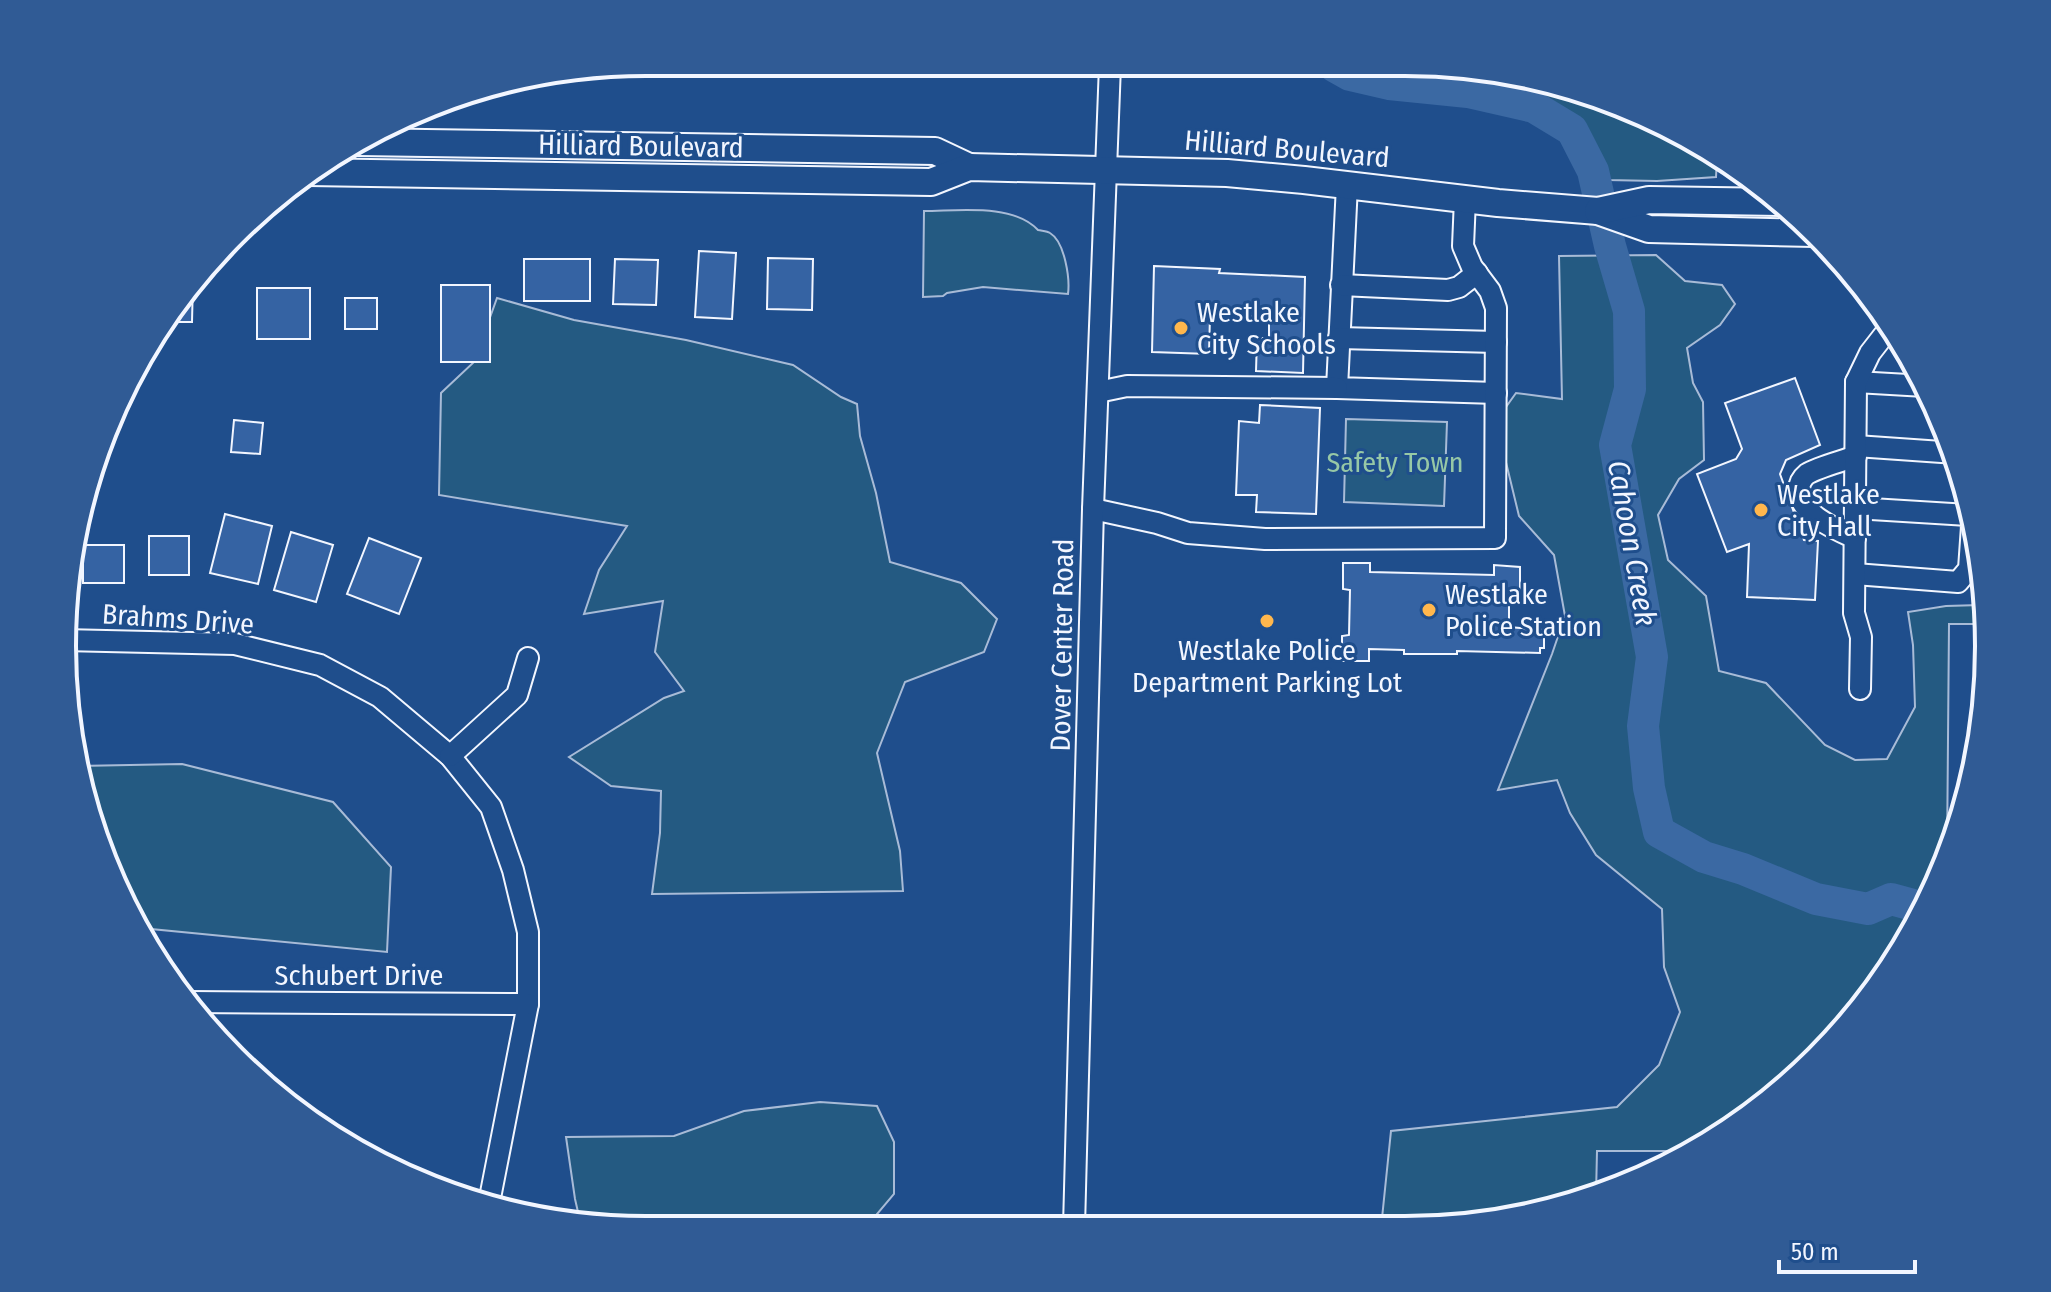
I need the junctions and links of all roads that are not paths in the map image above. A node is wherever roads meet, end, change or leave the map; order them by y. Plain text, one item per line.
1 (1110, 76) edge
2 (380, 142) edge
3 (969, 167) junction
4 (1106, 170) junction
5 (329, 172) edge
6 (1347, 185) junction
7 (1465, 199) junction
8 (1762, 202) edge
9 (1598, 211) junction
10 (1797, 233) edge
11 (1477, 273) junction
12 (1341, 285) junction
13 (1883, 336) edge
14 (1339, 338) junction
15 (1496, 342) junction
16 (1856, 382) junction
17 (1911, 385) edge
18 (1337, 388) junction
19 (1098, 392) junction
20 (1496, 393) junction
21 (1856, 451) junction
22 (1941, 453) edge
23 (1855, 508) junction
24 (1093, 509) junction
25 (1960, 514) edge
26 (1855, 538) junction
27 (1969, 567) edge
28 (1855, 574) junction
29 (76, 640) edge
30 (528, 658) dead end
31 (1860, 689) dead end
32 (450, 756) junction
33 (201, 1002) edge
34 (528, 1004) junction
35 (491, 1195) edge
36 (1074, 1216) edge

1 - 4 street, Dover Center Road
2 - 3 main road, Hilliard Boulevard
3 - 4 main road, Hilliard Boulevard
3 - 5 main road, Hilliard Boulevard
4 - 6 main road, Hilliard Boulevard
4 - 19 street, Dover Center Road
6 - 7 main road, Hilliard Boulevard
6 - 12 street
7 - 9 main road, Hilliard Boulevard
7 - 11 street
8 - 9 main road, Hilliard Boulevard
9 - 10 main road, Hilliard Boulevard
11 - 12 street
11 - 15 street
12 - 14 street
13 - 16 street
14 - 15 street
14 - 18 street
15 - 20 street
16 - 17 street
16 - 21 street
18 - 19 street
18 - 20 street
19 - 24 street, Dover Center Road
20 - 24 street
21 - 22 street
21 - 23 street
21 - 26 street
23 - 25 street
23 - 26 street
24 - 36 street, Dover Center Road
26 - 28 street
27 - 28 street
28 - 31 street
29 - 32 street, Brahms Drive
30 - 32 street
32 - 34 street, Brahms Drive
33 - 34 street, Schubert Drive
34 - 35 street, Brahms Drive

